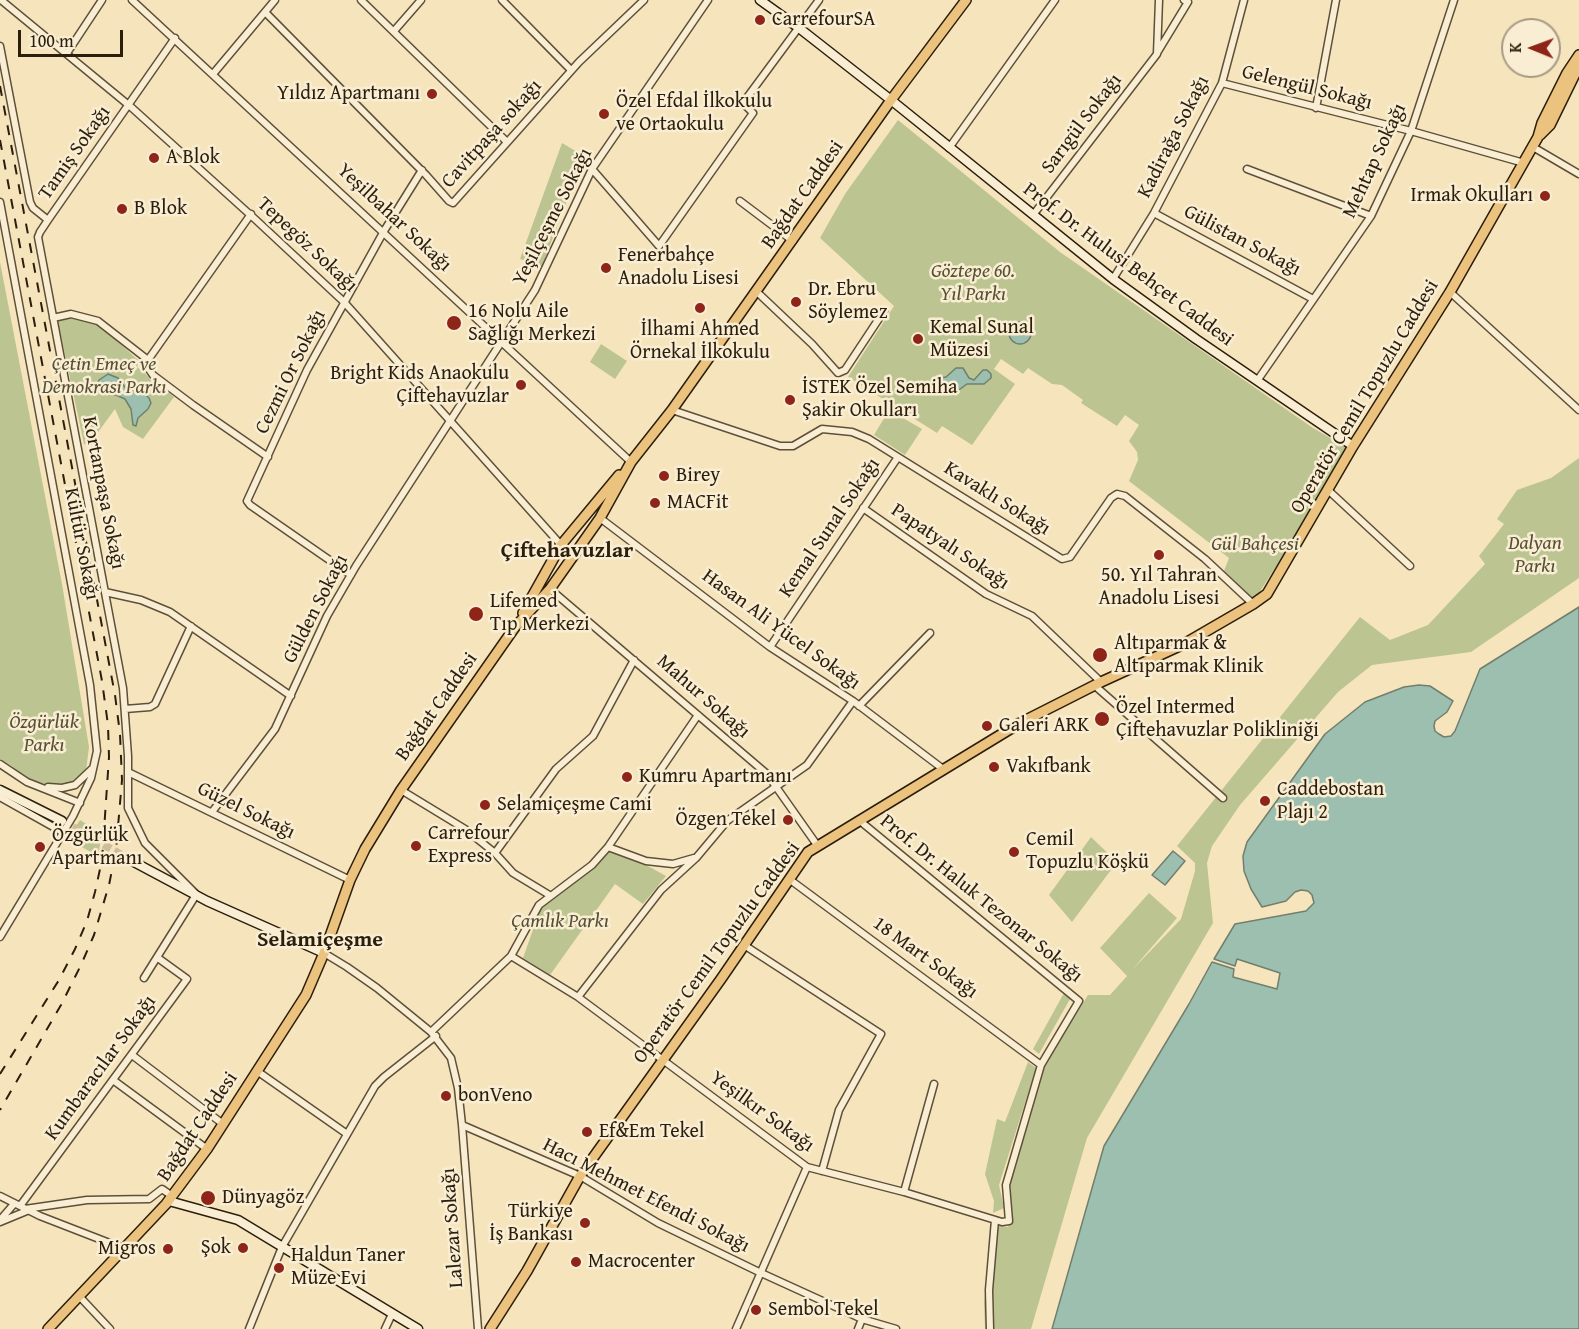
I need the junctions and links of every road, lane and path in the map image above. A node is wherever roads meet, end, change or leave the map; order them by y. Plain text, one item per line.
1 (1, 0) edge
2 (102, 0) edge
3 (132, 0) edge
4 (275, 0) edge
5 (361, 0) edge
6 (421, 0) edge
7 (502, 0) edge
8 (644, 0) edge
9 (708, 0) edge
10 (760, 0) edge
11 (819, 0) edge
12 (966, 0) edge
13 (1055, 0) edge
14 (1159, 0) edge
15 (1184, 0) edge
16 (1244, 0) edge
17 (1336, 0) edge
18 (1454, 0) edge
19 (265, 12) junction
20 (799, 28) junction
21 (394, 32) junction
22 (175, 38) junction
23 (0, 46) edge
24 (67, 52) junction
25 (1157, 54) junction
26 (1577, 57) edge
27 (571, 70) junction
28 (213, 74) junction
29 (1222, 83) junction
30 (891, 100) junction
31 (129, 105) junction
32 (1316, 108) junction
33 (1412, 132) junction
34 (507, 142) junction
35 (1533, 147) junction
36 (949, 148) junction
37 (1524, 163) junction
38 (592, 169) junction
39 (1247, 169) dead end
40 (422, 170) junction
41 (1579, 174) edge
42 (740, 201) dead end
43 (0, 202) edge
44 (1154, 213) junction
45 (251, 214) junction
46 (1033, 215) junction
47 (1371, 216) junction
48 (48, 220) junction
49 (384, 231) junction
50 (793, 241) junction
51 (1113, 279) junction
52 (757, 292) junction
53 (1450, 292) junction
54 (1313, 300) junction
55 (344, 302) junction
56 (884, 311) dead end
57 (53, 318) junction
58 (501, 340) junction
59 (148, 360) junction
60 (1257, 381) junction
61 (672, 410) junction
62 (1579, 410) edge
63 (450, 420) junction
64 (1353, 446) junction
65 (898, 457) junction
66 (268, 458) junction
67 (631, 462) junction
68 (1328, 490) junction
69 (863, 508) junction
70 (600, 518) junction
71 (561, 545) junction
72 (1410, 566) dead end
73 (351, 575) junction
74 (550, 589) junction
75 (105, 592) junction
76 (1253, 604) junction
77 (191, 626) junction
78 (515, 627) junction
79 (930, 633) dead end
80 (770, 647) junction
81 (634, 660) junction
82 (1098, 684) junction
83 (291, 696) junction
84 (856, 704) junction
85 (125, 709) junction
86 (698, 715) junction
87 (96, 763) junction
88 (0, 764) edge
89 (943, 769) junction
90 (128, 772) junction
91 (38, 786) junction
92 (74, 786) junction
93 (777, 786) junction
94 (401, 790) junction
95 (1, 794) edge
96 (1223, 798) dead end
97 (81, 799) junction
98 (212, 812) junction
99 (62, 821) tunnel mouth
100 (860, 821) junction
101 (64, 833) junction
102 (817, 845) junction
103 (608, 847) junction
104 (495, 853) junction
105 (696, 858) junction
106 (132, 861) tunnel mouth
107 (789, 879) junction
108 (350, 880) junction
109 (551, 896) junction
110 (198, 897) junction
111 (0, 937) edge
112 (744, 945) junction
113 (324, 953) junction
114 (511, 956) junction
115 (158, 958) junction
116 (144, 978) dead end
117 (578, 997) junction
118 (433, 1034) junction
119 (132, 1055) junction
120 (663, 1059) junction
121 (1041, 1065) junction
122 (257, 1071) junction
123 (113, 1080) junction
124 (934, 1084) dead end
125 (223, 1124) junction
126 (462, 1125) junction
127 (347, 1134) junction
128 (207, 1149) junction
129 (807, 1167) junction
130 (822, 1171) junction
131 (580, 1176) junction
132 (904, 1192) junction
133 (0, 1197) edge
134 (171, 1198) junction
135 (22, 1207) junction
136 (995, 1220) junction
137 (0, 1221) edge
138 (127, 1247) junction
139 (282, 1247) junction
140 (759, 1272) junction
141 (80, 1297) junction
142 (392, 1314) junction
143 (862, 1319) junction
144 (477, 1327) edge
145 (48, 1329) edge
146 (110, 1329) edge
147 (249, 1329) edge
148 (385, 1329) edge
149 (418, 1329) edge
150 (490, 1329) edge
151 (736, 1329) edge
152 (858, 1329) edge
153 (896, 1329) edge
154 (990, 1329) edge

1 - 24 street, Tepegöz Sokağı
2 - 24 street
3 - 22 street, Yeşilbahar Sokağı
4 - 19 street
5 - 21 street
6 - 21 street
7 - 27 street
8 - 27 street, Cavitpaşa sokağı
9 - 38 street, Yeşilçeşme Sokağı
10 - 20 street, Prof. Dr. Hulusi Behçet Caddesi
11 - 20 street
12 - 30 main road, Bağdat Caddesi
13 - 36 street
14 - 25 street
15 - 25 street, Sarıgül Sokağı
16 - 29 street, Kadirağa Sokağı
17 - 32 street
18 - 33 street, Mehtap Sokağı
19 - 28 street
19 - 40 street, Cavitpaşa sokağı
20 - 30 street, Prof. Dr. Hulusi Behçet Caddesi
20 - 38 street
21 - 34 street
22 - 28 street, Yeşilbahar Sokağı
22 - 31 street, Tamiş Sokağı
23 - 48 street
24 - 31 street, Tepegöz Sokağı
25 - 46 street, Sarıgül Sokağı
26 - 35 main road, Operatör Cemil Topuzlu Caddesi
27 - 34 street, Cavitpaşa sokağı
28 - 49 street, Yeşilbahar Sokağı
29 - 32 street, Gelengül Sokağı
29 - 44 street, Kadirağa Sokağı
30 - 36 street, Prof. Dr. Hulusi Behçet Caddesi
30 - 50 main road, Bağdat Caddesi
31 - 45 street, Tepegöz Sokağı
31 - 48 street, Tamiş Sokağı
32 - 33 street, Gelengül Sokağı
33 - 37 street, Gelengül Sokağı
33 - 47 street, Mehtap Sokağı
34 - 40 street, Cavitpaşa sokağı
35 - 37 main road, Operatör Cemil Topuzlu Caddesi
35 - 41 street
36 - 46 street, Prof. Dr. Hulusi Behçet Caddesi
37 - 53 main road, Operatör Cemil Topuzlu Caddesi
38 - 58 street, Yeşilçeşme Sokağı
39 - 47 street
40 - 49 street, Cezmi Or Sokağı
42 - 50 street
43 - 87 street, Kültür Sokağı
44 - 51 street, Kadirağa Sokağı
44 - 54 street, Gülistan Sokağı
45 - 55 street, Tepegöz Sokağı
45 - 59 street
46 - 51 street, Prof. Dr. Hulusi Behçet Caddesi
47 - 54 street, Mehtap Sokağı
48 - 57 street, Kortanpaşa Sokağı
49 - 55 street, Cezmi Or Sokağı
49 - 58 street, Yeşilbahar Sokağı
50 - 52 main road, Bağdat Caddesi
51 - 60 street, Prof. Dr. Hulusi Behçet Caddesi
52 - 56 street
52 - 61 main road, Bağdat Caddesi
53 - 62 street
53 - 64 main road, Operatör Cemil Topuzlu Caddesi
54 - 60 street, Mehtap Sokağı
55 - 63 street, Tepegöz Sokağı
55 - 66 street, Cezmi Or Sokağı
57 - 59 street
57 - 75 street, Kortanpaşa Sokağı
58 - 63 street, Yeşilçeşme Sokağı
58 - 67 street, Yeşilbahar Sokağı
59 - 66 street
60 - 64 street, Prof. Dr. Hulusi Behçet Caddesi
61 - 65 street, Kavaklı Sokağı
61 - 67 main road, Bağdat Caddesi
63 - 71 street, Tepegöz Sokağı
63 - 73 street, Gülden Sokağı
64 - 68 main road, Operatör Cemil Topuzlu Caddesi
65 - 69 street, Kemal Sunal Sokağı
65 - 76 street, Kavaklı Sokağı
66 - 73 street, Cezmi Or Sokağı
67 - 70 main road, Bağdat Caddesi
67 - 71 main road
68 - 72 street
68 - 76 main road, Operatör Cemil Topuzlu Caddesi
69 - 80 street, Kemal Sunal Sokağı
69 - 82 street, Papatyalı Sokağı
70 - 74 main road, Bağdat Caddesi
70 - 80 street, Hasan Ali Yücel Sokağı
71 - 78 main road
73 - 83 street, Gülden Sokağı
74 - 78 main road, Bağdat Caddesi
74 - 81 street, Mahur Sokağı
75 - 77 street
75 - 85 street, Kortanpaşa Sokağı
76 - 82 main road, Operatör Cemil Topuzlu Caddesi
77 - 83 street
77 - 85 street
78 - 94 main road, Bağdat Caddesi
79 - 84 street
80 - 84 street, Hasan Ali Yücel Sokağı
81 - 86 street, Mahur Sokağı
81 - 104 street
82 - 89 main road, Operatör Cemil Topuzlu Caddesi
82 - 96 street, Papatyalı Sokağı
83 - 98 street, Gülden Sokağı
84 - 89 street, Hasan Ali Yücel Sokağı
84 - 93 street
85 - 90 street, Kortanpaşa Sokağı
86 - 93 street, Mahur Sokağı
86 - 103 street
87 - 92 street
87 - 97 street, Kültür Sokağı
88 - 91 street
89 - 100 main road, Operatör Cemil Topuzlu Caddesi
90 - 98 street, Güzel Sokağı
90 - 110 street, Kortanpaşa Sokağı
91 - 92 street
91 - 97 street
92 - 97 street
93 - 102 street, Mahur Sokağı
93 - 105 street
94 - 104 street
94 - 108 main road, Bağdat Caddesi
95 - 99 street
95 - 101 street
97 - 101 street, Kültür Sokağı
98 - 108 street, Güzel Sokağı
100 - 102 main road, Operatör Cemil Topuzlu Caddesi
100 - 121 street, Prof. Dr. Haluk Tezonar Sokağı
101 - 111 street, Kültür Sokağı
102 - 107 main road, Operatör Cemil Topuzlu Caddesi
103 - 105 street
103 - 109 street
104 - 109 street
105 - 117 street
106 - 110 street
107 - 112 main road, Operatör Cemil Topuzlu Caddesi
107 - 121 street, 18 Mart Sokağı
108 - 113 main road, Bağdat Caddesi
109 - 114 street
110 - 113 street
110 - 115 street
112 - 120 main road, Operatör Cemil Topuzlu Caddesi
112 - 130 street
113 - 118 street
113 - 122 main road, Bağdat Caddesi
114 - 117 street, Yeşilkır Sokağı
114 - 118 street
115 - 116 street
115 - 119 street, Kumbaracılar Sokağı
117 - 120 street, Yeşilkır Sokağı
118 - 126 street
118 - 127 street
119 - 123 street, Kumbaracılar Sokağı
119 - 125 street
120 - 129 street, Yeşilkır Sokağı
120 - 131 main road, Operatör Cemil Topuzlu Caddesi
121 - 136 street
122 - 125 main road, Bağdat Caddesi
122 - 127 street
123 - 128 street
123 - 135 street, Kumbaracılar Sokağı
124 - 132 street
125 - 128 main road, Bağdat Caddesi
126 - 131 street, Hacı Mehmet Efendi Sokağı
126 - 144 street, Lalezar Sokağı
127 - 139 street
128 - 134 main road, Bağdat Caddesi
129 - 130 street, Yeşilkır Sokağı
129 - 140 street
130 - 132 street, Yeşilkır Sokağı
131 - 140 street, Hacı Mehmet Efendi Sokağı
131 - 150 main road, Operatör Cemil Topuzlu Caddesi
132 - 136 street, Yeşilkır Sokağı
133 - 135 street
134 - 135 street
134 - 138 main road, Bağdat Caddesi
134 - 139 street
135 - 137 street, Kumbaracılar Sokağı
135 - 137 street
135 - 138 street
136 - 154 street
138 - 141 main road, Bağdat Caddesi
139 - 142 street
139 - 147 street
140 - 143 street, Hacı Mehmet Efendi Sokağı
140 - 151 street
141 - 145 main road, Bağdat Caddesi
141 - 146 street
142 - 148 street
142 - 149 street
143 - 152 street
143 - 153 street, Hacı Mehmet Efendi Sokağı

